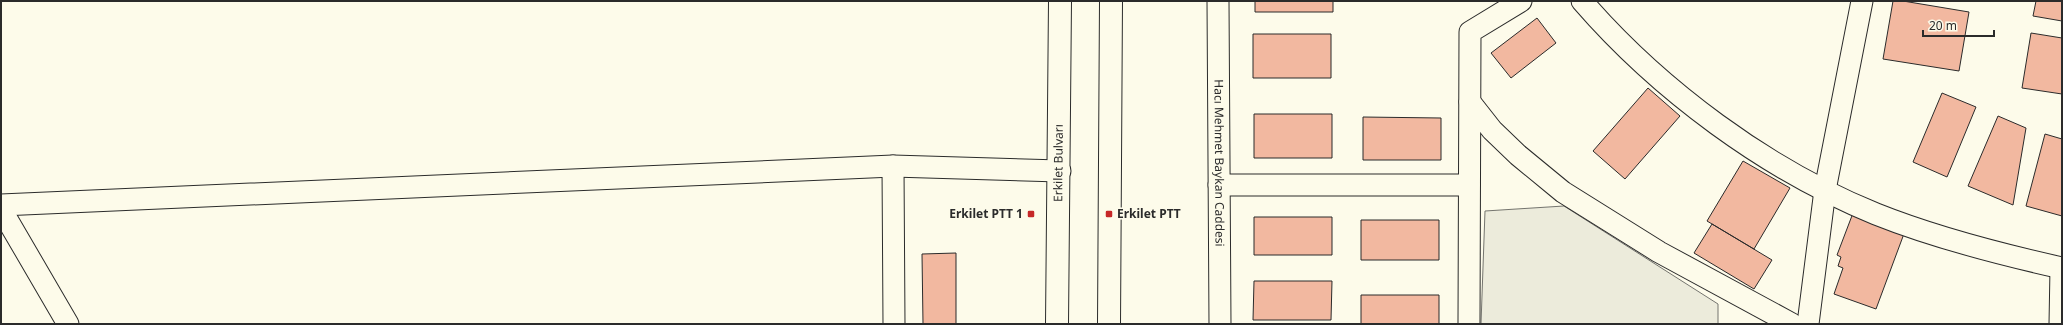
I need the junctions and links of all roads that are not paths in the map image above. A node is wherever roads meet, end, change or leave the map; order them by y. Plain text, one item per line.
1 (1060, 1) edge
2 (1111, 1) edge
3 (1218, 1) edge
4 (1521, 1) edge
5 (1582, 1) edge
6 (1862, 1) edge
7 (1470, 102) junction
8 (893, 166) junction
9 (1060, 171) junction
10 (1219, 185) junction
11 (1469, 185) junction
12 (1825, 190) junction
13 (1, 205) edge
14 (1, 209) edge
15 (2061, 268) edge
16 (68, 324) edge
17 (894, 324) edge
18 (1057, 324) edge
19 (1109, 324) edge
20 (1220, 324) edge
21 (1469, 324) edge
22 (1792, 324) edge
23 (1808, 324) edge
24 (2060, 324) edge

1 - 9 main road, Erkilet Bulvarı
2 - 19 main road
3 - 10 street, Hacı Mehmet Baykan Caddesi
4 - 7 street
5 - 12 street
6 - 12 street
7 - 11 street
7 - 22 street
8 - 9 street
8 - 13 street
8 - 17 street
9 - 18 main road, Erkilet Bulvarı
10 - 11 street
10 - 20 street, Hacı Mehmet Baykan Caddesi
11 - 21 street
12 - 15 street
12 - 23 street
14 - 16 street
15 - 24 street

